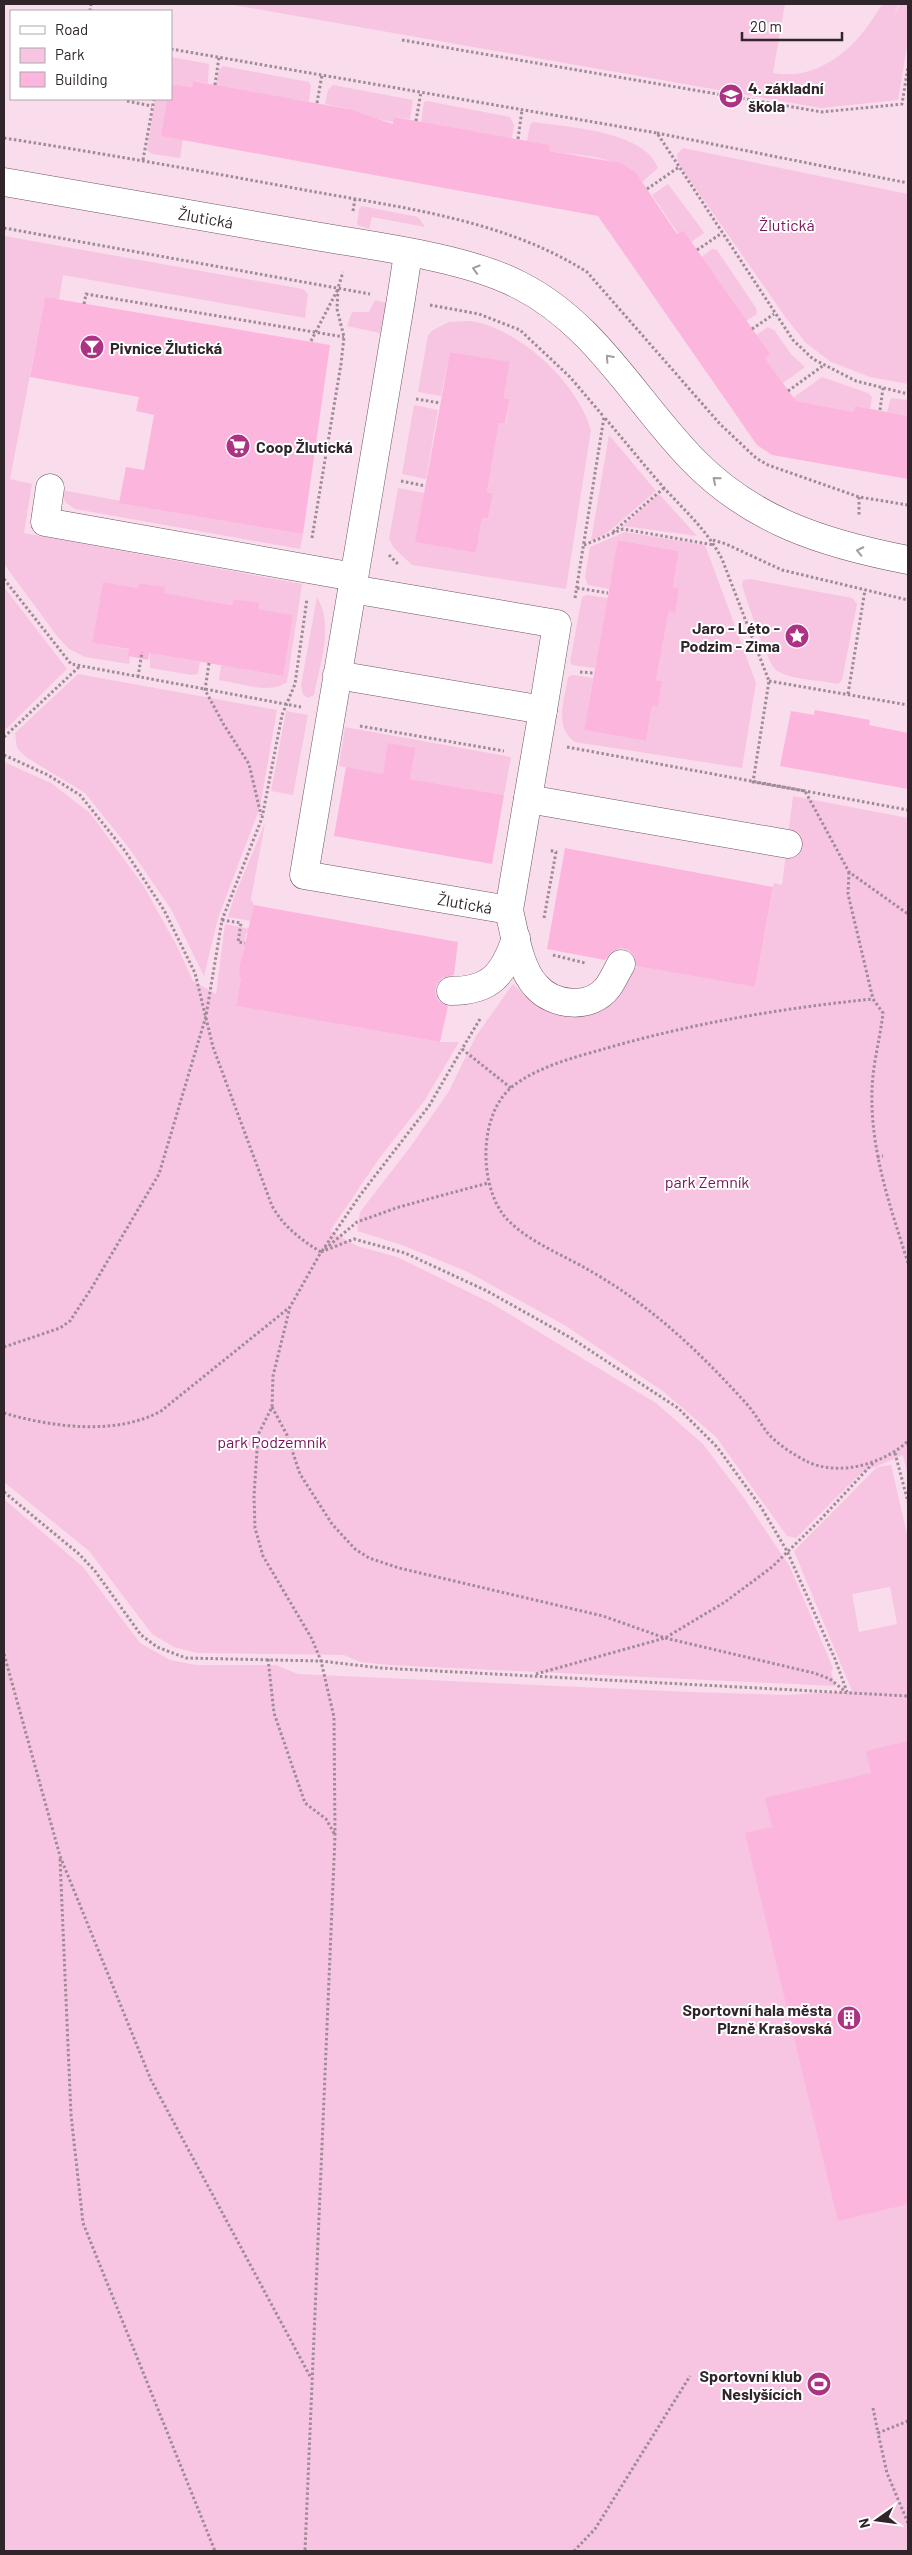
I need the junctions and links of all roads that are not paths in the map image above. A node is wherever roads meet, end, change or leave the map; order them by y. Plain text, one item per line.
1 (4, 182) edge
2 (408, 254) junction
3 (50, 488) dead end
4 (908, 560) edge
5 (353, 583) junction
6 (337, 675) junction
7 (543, 710) junction
8 (538, 801) junction
9 (788, 844) dead end
10 (509, 910) junction
11 (516, 938) junction
12 (621, 964) dead end
13 (451, 991) dead end

1 - 2 street, Žlutická
4 -> 2 street, Žlutická
2 - 5 street, Žlutická
3 - 5 street
5 - 6 street, Žlutická
5 - 7 street, Žlutická
6 - 7 street
6 - 10 street, Žlutická
7 - 8 street, Žlutická
8 - 9 street
8 - 10 street, Žlutická
10 - 11 street
11 - 12 street
11 - 13 street

